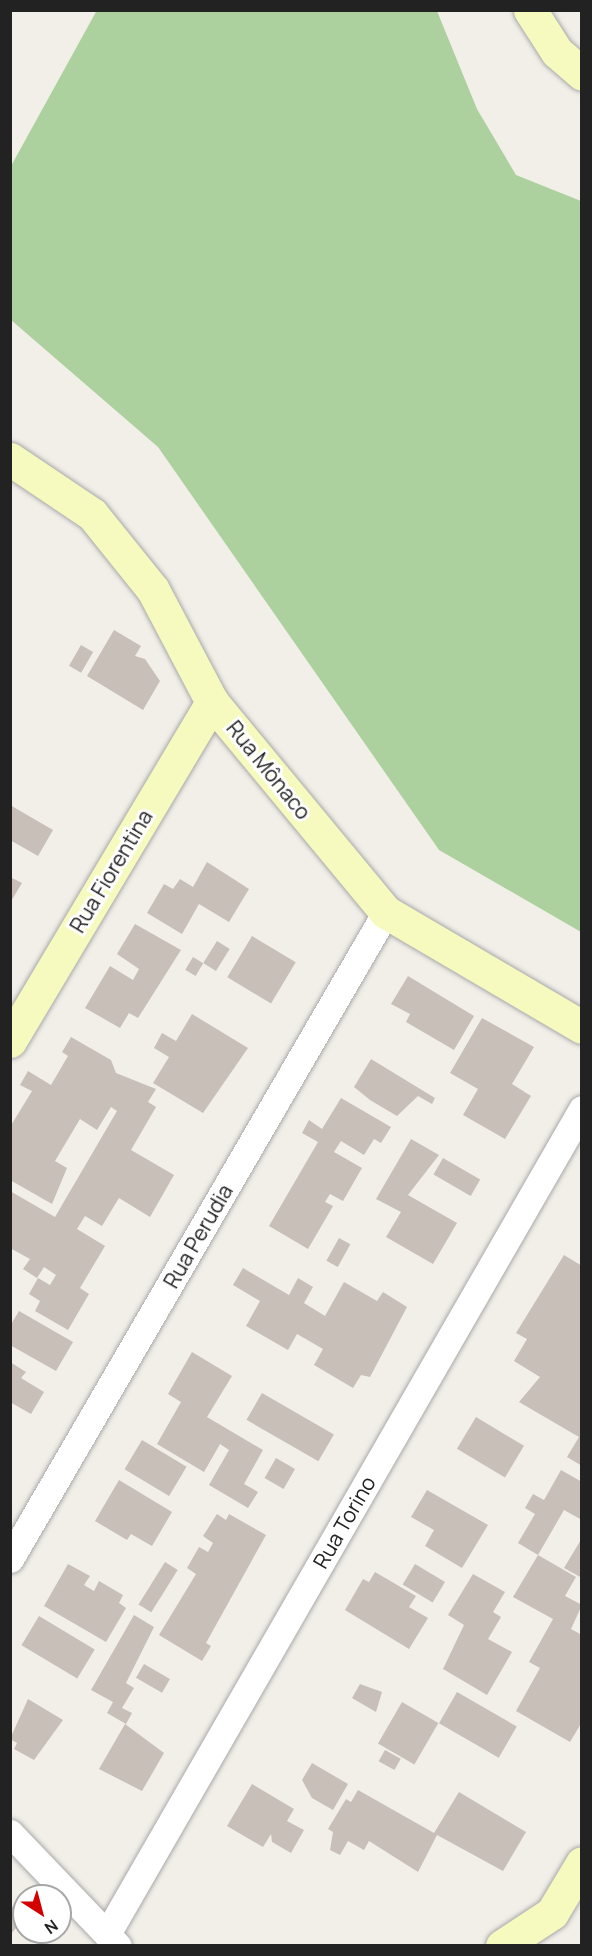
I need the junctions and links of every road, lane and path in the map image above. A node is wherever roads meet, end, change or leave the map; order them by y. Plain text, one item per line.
1 (530, 10) edge
2 (582, 74) edge
3 (10, 459) edge
4 (212, 702) junction
5 (386, 912) junction
6 (582, 1027) edge
7 (10, 1041) edge
8 (582, 1109) edge
9 (10, 1559) edge
10 (10, 1833) edge
11 (582, 1863) edge
12 (113, 1940) edge
13 (502, 1946) edge

1 - 2 street
3 - 4 street, Rua Mônaco
4 - 5 street, Rua Mônaco
4 - 7 street, Rua Fiorentina
5 - 6 street, Rua Mônaco
5 - 9 street, Rua Perudia
8 - 12 street, Rua Torino
10 - 12 street
11 - 13 street

